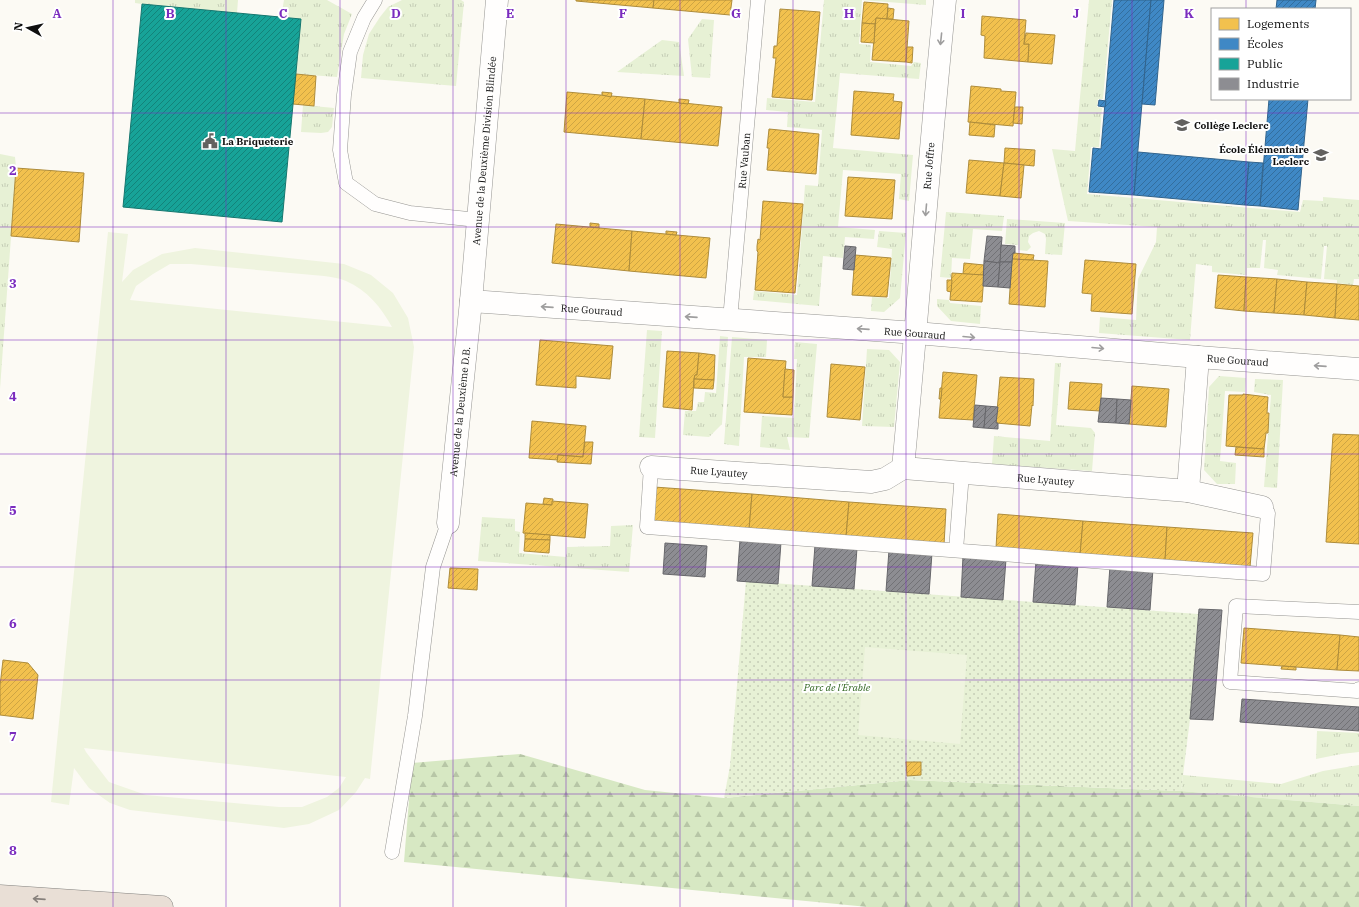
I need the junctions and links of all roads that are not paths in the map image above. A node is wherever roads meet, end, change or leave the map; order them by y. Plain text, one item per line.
1 (376, 0) edge
2 (497, 0) edge
3 (758, 0) edge
4 (945, 0) edge
5 (478, 220) junction
6 (471, 301) junction
7 (730, 320) junction
8 (916, 333) junction
9 (1198, 357) junction
10 (1359, 369) edge
11 (651, 467) joint
12 (903, 468) junction
13 (962, 473) junction
14 (1188, 491) junction
15 (1262, 507) joint
16 (448, 523) joint
17 (956, 550) junction
18 (1359, 612) edge
19 (1359, 689) edge
20 (392, 852) dead end
21 (0, 896) edge
22 (162, 907) edge

1 - 5 lane
2 - 5 street, Avenue de la Deuxième Division Blindée
3 - 7 lane, Rue Vauban
4 -> 8 street, Rue Joffre
5 - 6 street, Avenue de la Deuxième Division Blindée
7 -> 6 street, Rue Gouraud
6 - 16 street, Avenue de la Deuxième D.B.
8 -> 7 street, Rue Gouraud
8 -> 9 street, Rue Gouraud
8 - 12 street
10 -> 9 street, Rue Gouraud
9 - 14 street
11 - 12 street, Rue Lyautey
11 - 17 lane
12 - 13 street, Rue Lyautey
13 - 14 street, Rue Lyautey
13 - 17 lane
14 - 15 street, Rue Lyautey
15 - 17 lane
16 - 20 lane
18 - 19 lane
22 -> 21 highway

